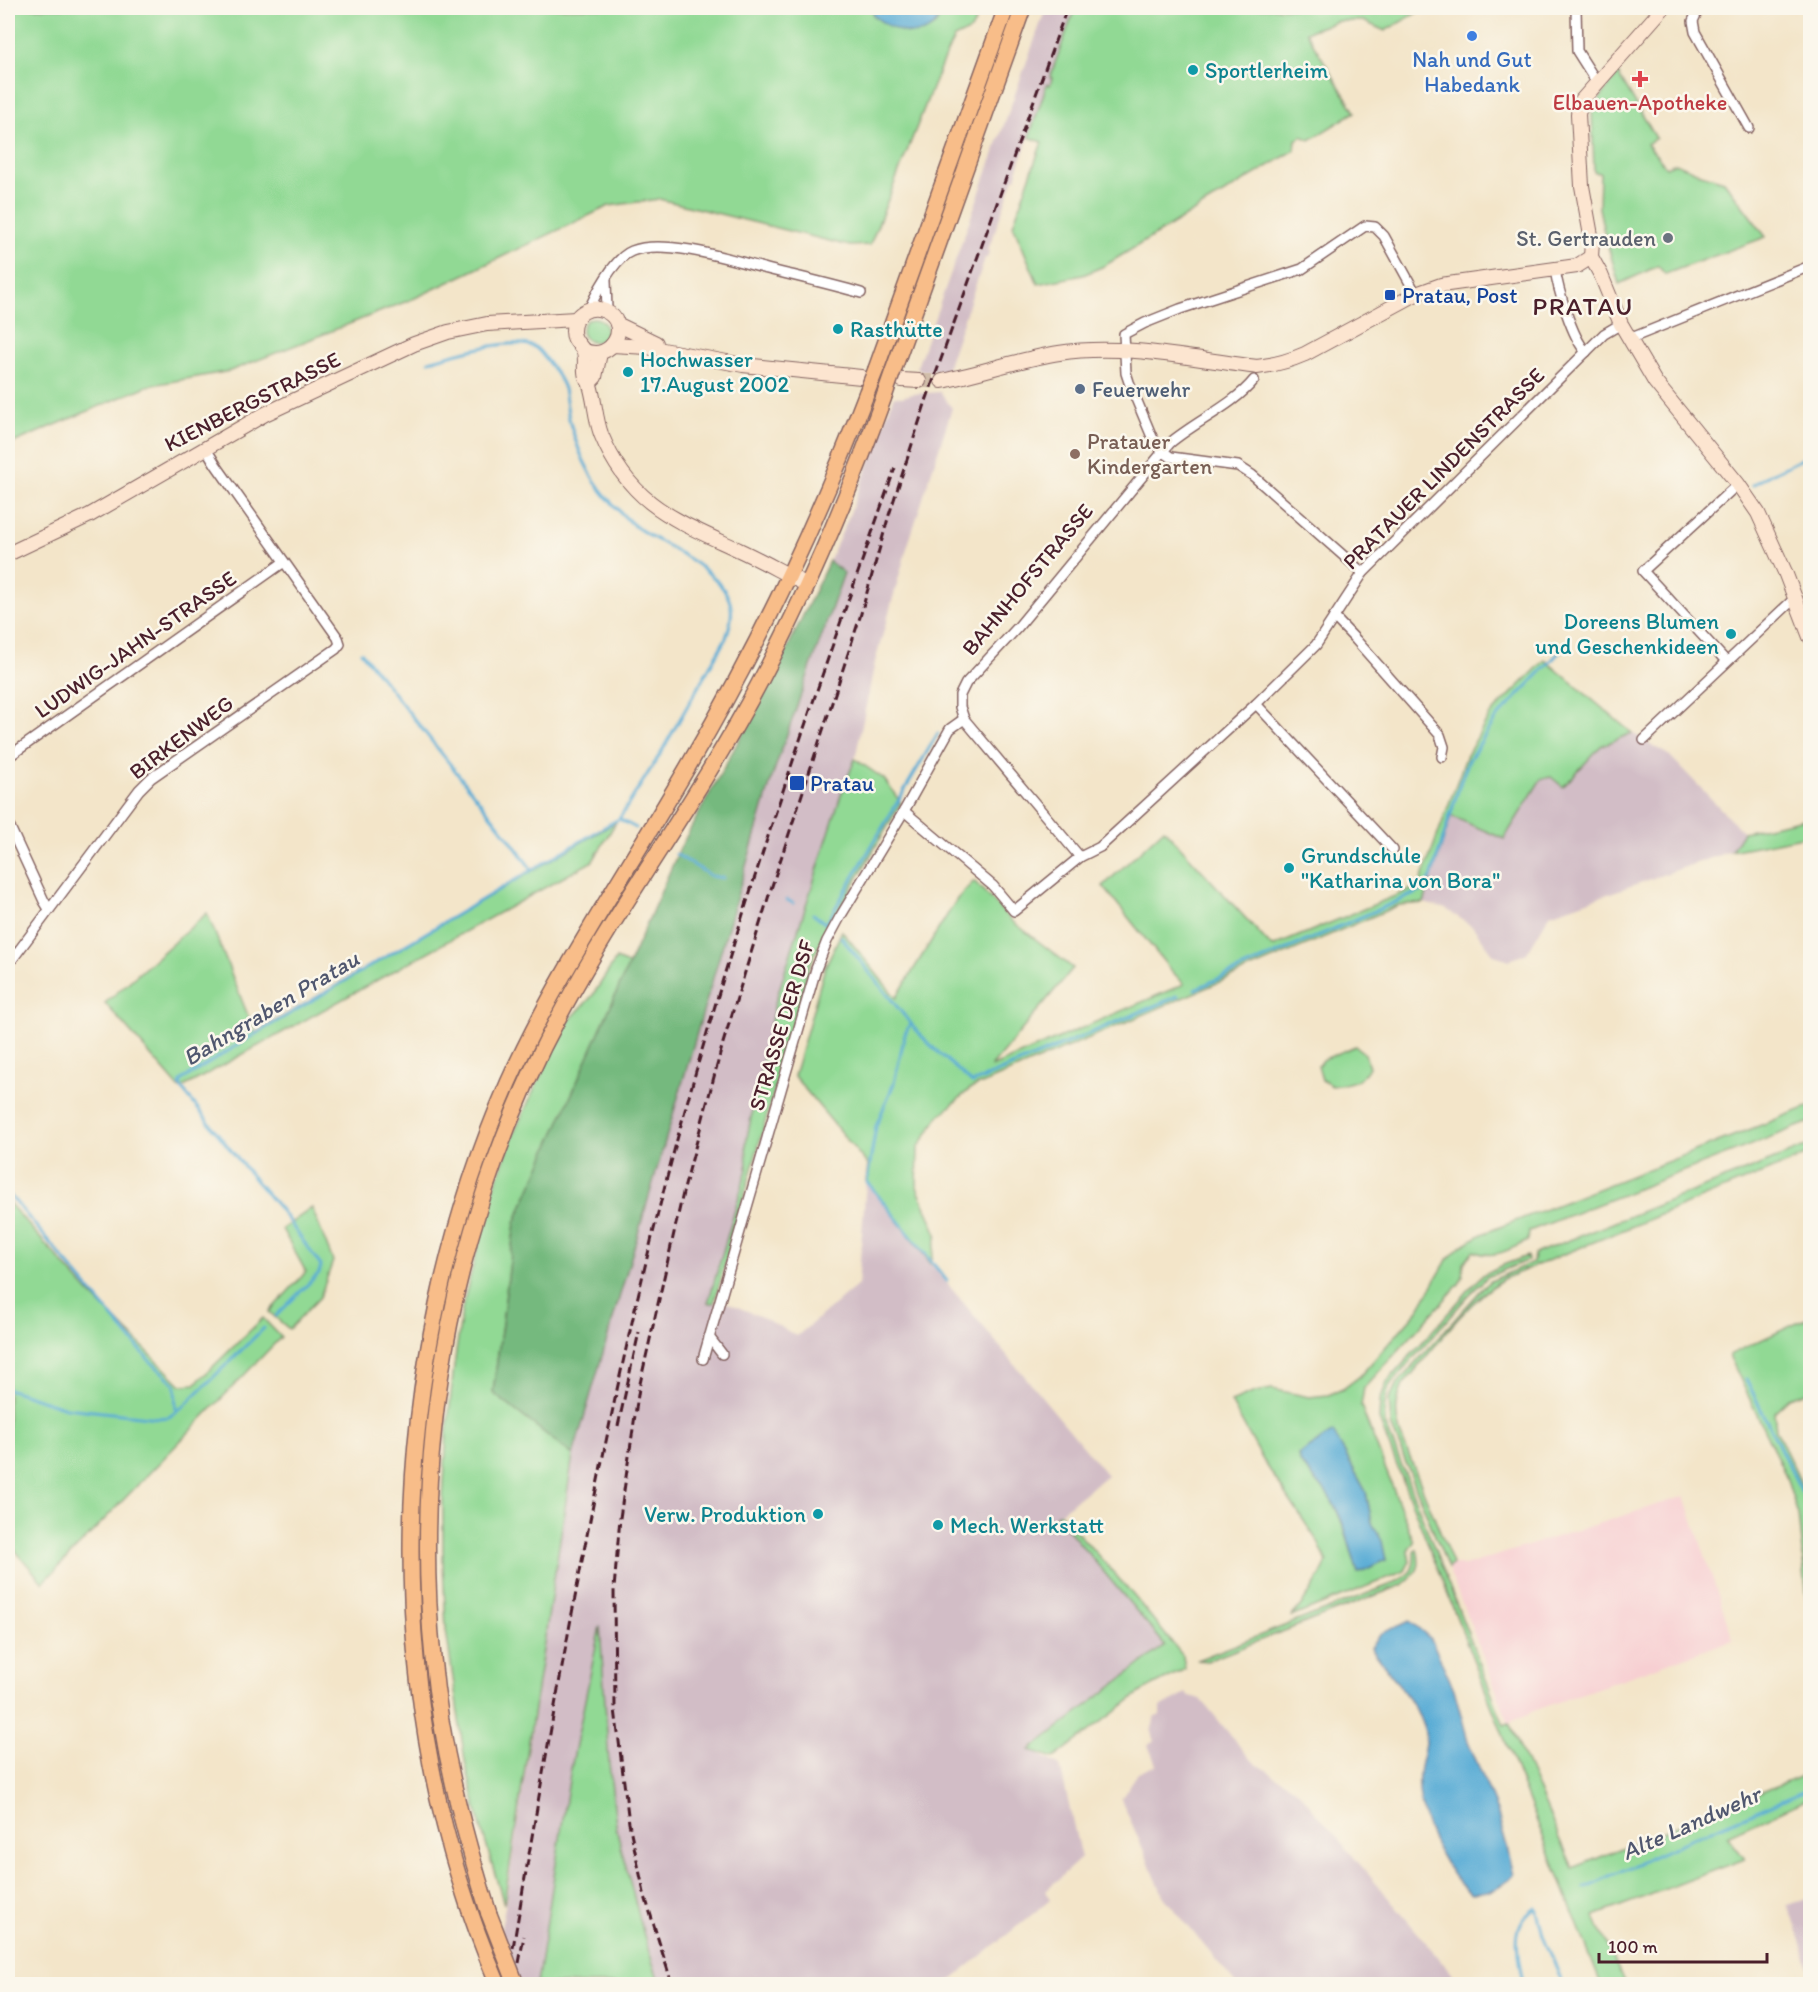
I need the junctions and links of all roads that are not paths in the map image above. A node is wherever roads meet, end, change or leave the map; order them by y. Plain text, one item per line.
1 (1006, 8) edge
2 (1023, 8) edge
3 (1576, 8) edge
4 (1663, 8) edge
5 (1699, 8) edge
6 (1596, 81) junction
7 (1749, 128) dead end
8 (1591, 257) junction
9 (1810, 266) edge
10 (1556, 269) junction
11 (606, 280) junction
12 (861, 293) dead end
13 (1416, 294) junction
14 (589, 309) junction
15 (607, 311) junction
16 (576, 319) junction
17 (529, 322) junction
18 (617, 324) junction
19 (1621, 324) junction
20 (573, 333) junction
21 (1629, 339) junction
22 (606, 349) junction
23 (583, 350) junction
24 (671, 350) junction
25 (1124, 352) junction
26 (1586, 352) junction
27 (898, 375) junction
28 (861, 377) dead end
29 (1254, 380) dead end
30 (919, 381) tunnel mouth
31 (942, 381) tunnel mouth
32 (590, 382) junction
33 (205, 447) junction
34 (1162, 451) junction
35 (1738, 484) junction
36 (8, 554) edge
37 (284, 562) junction
38 (1363, 573) junction
39 (789, 576) junction
40 (808, 585) junction
41 (1795, 598) junction
42 (1334, 618) junction
43 (1810, 637) edge
44 (1726, 662) junction
45 (1256, 704) junction
46 (963, 720) junction
47 (1644, 740) dead end
48 (8, 757) edge
49 (1442, 757) dead end
50 (904, 811) junction
51 (8, 823) edge
52 (1393, 850) dead end
53 (1080, 857) junction
54 (49, 909) junction
55 (8, 965) edge
56 (709, 1337) junction
57 (722, 1354) dead end
58 (703, 1359) dead end
59 (498, 1984) edge
60 (516, 1984) edge

1 - 39 main road, bridge
2 - 27 main road
3 - 6 street
4 - 6 street
5 - 7 street
6 - 8 street
8 - 10 street
8 - 19 street
9 - 21 street
10 - 13 street
10 - 26 street
11 - 12 street
11 - 14 street
11 - 15 street
13 - 25 street
13 - 25 street
14 - 15 street
14 - 16 street
15 - 18 street
16 - 17 street, KIENBERGSTRASSE
16 - 20 street
17 - 20 street, KIENBERGSTRASSE
17 - 33 street, KIENBERGSTRASSE
18 - 22 street
18 - 24 street
19 - 21 street
19 - 26 street, PRATAUER LINDENSTRASSE
20 - 23 street
21 - 35 street
22 - 23 street
22 - 24 street
22 - 32 street
23 - 32 street
24 - 28 street
25 - 31 street
25 - 34 street
26 - 38 street, PRATAUER LINDENSTRASSE
27 - 30 street
27 - 40 main road, bridge
29 - 34 street, BAHNHOFSTRASSE
32 - 39 street
33 - 36 street, KIENBERGSTRASSE
33 - 37 street
34 - 38 street
34 - 46 street, BAHNHOFSTRASSE
35 - 41 street
35 - 44 street
37 - 48 street, LUDWIG-JAHN-STRASSE
37 - 54 street, BIRKENWEG
38 - 42 street, PRATAUER LINDENSTRASSE
39 - 40 street
39 - 59 main road
40 - 60 main road, bridge
41 - 43 street
41 - 44 street
42 - 45 street, PRATAUER LINDENSTRASSE
42 - 49 street
44 - 47 street
45 - 52 street
45 - 53 street, PRATAUER LINDENSTRASSE
46 - 50 street, STRASSE DER DSF
46 - 53 street
50 - 53 street, PRATAUER LINDENSTRASSE
50 - 56 street, STRASSE DER DSF
51 - 54 street
54 - 55 street, BIRKENWEG
56 - 57 street
56 - 58 street, STRASSE DER DSF

